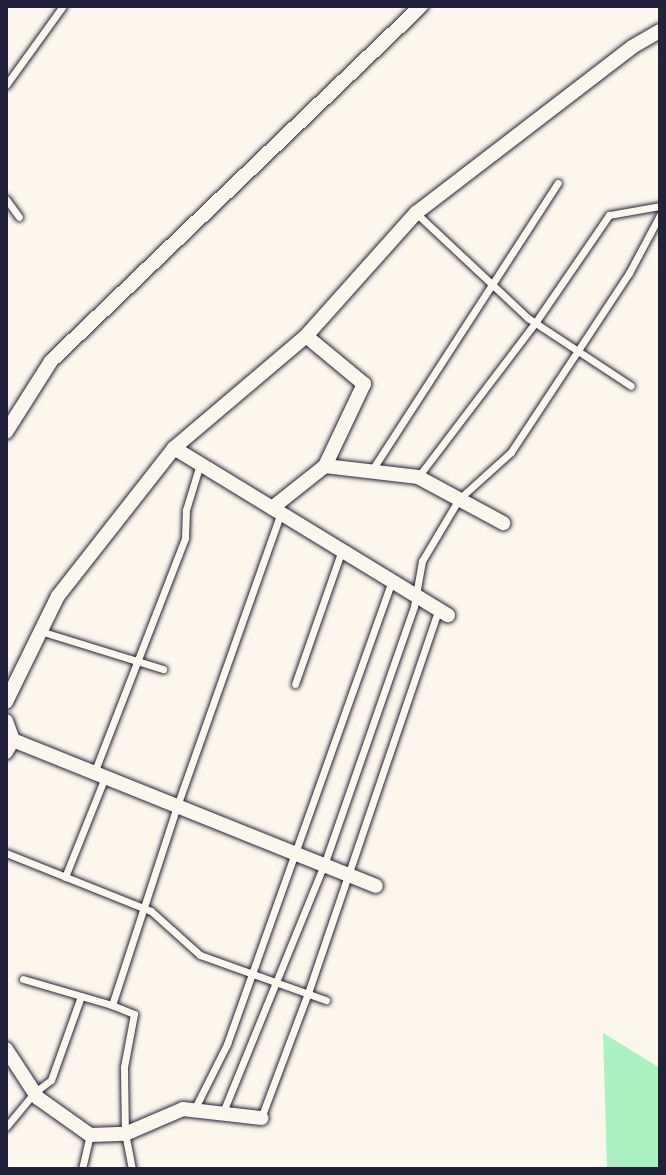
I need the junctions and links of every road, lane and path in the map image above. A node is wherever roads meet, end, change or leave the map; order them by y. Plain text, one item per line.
1 (63, 6) edge
2 (421, 6) edge
3 (660, 31) edge
4 (6, 85) edge
5 (558, 183) dead end
6 (6, 199) edge
7 (660, 206) edge
8 (416, 213) junction
9 (660, 215) edge
10 (19, 217) dead end
11 (492, 284) junction
12 (535, 323) junction
13 (306, 336) junction
14 (631, 386) dead end
15 (6, 432) edge
16 (174, 448) junction
17 (200, 464) junction
18 (325, 466) junction
19 (371, 472) junction
20 (418, 477) junction
21 (459, 499) junction
22 (276, 510) junction
23 (503, 523) dead end
24 (342, 550) junction
25 (392, 580) junction
26 (444, 612) joint
27 (40, 631) junction
28 (138, 662) junction
29 (163, 669) dead end
30 (295, 684) dead end
31 (6, 702) edge
32 (6, 721) edge
33 (9, 746) edge
34 (100, 775) junction
35 (177, 806) junction
36 (6, 853) edge
37 (297, 854) junction
38 (324, 865) junction
39 (349, 875) junction
40 (65, 877) junction
41 (376, 886) dead end
42 (142, 908) junction
43 (253, 974) junction
44 (23, 979) dead end
45 (277, 982) junction
46 (308, 993) junction
47 (81, 996) junction
48 (326, 1000) dead end
49 (112, 1005) junction
50 (6, 1049) edge
51 (35, 1092) junction
52 (194, 1110) junction
53 (223, 1112) junction
54 (261, 1118) joint
55 (6, 1127) edge
56 (125, 1134) junction
57 (90, 1135) junction
58 (82, 1169) edge
59 (132, 1169) edge

1 - 4 lane
2 - 15 street
3 - 8 street
5 - 11 lane
6 - 10 lane
7 - 12 lane
8 - 11 lane
8 - 13 street
9 - 21 lane
11 - 12 lane
11 - 19 lane
12 - 14 lane
12 - 20 lane
13 - 16 street
13 - 18 street
16 - 17 street
16 - 27 street
17 - 22 street
17 - 28 lane
18 - 19 street
18 - 22 street
19 - 20 street
20 - 21 street
21 - 23 street
21 - 38 lane
22 - 24 street
22 - 35 lane
24 - 25 street
24 - 30 lane
25 - 26 street
25 - 37 lane
26 - 39 lane
27 - 28 lane
27 - 31 street
28 - 29 lane
28 - 34 lane
32 - 33 street
33 - 34 street
34 - 35 street
34 - 40 lane
35 - 37 street
35 - 42 lane
36 - 40 lane
37 - 38 street
37 - 43 lane
38 - 39 street
38 - 45 lane
39 - 41 street
39 - 46 lane
40 - 42 lane
42 - 43 lane
42 - 49 lane
43 - 45 lane
43 - 52 lane
44 - 47 lane
45 - 46 lane
45 - 53 lane
46 - 48 lane
46 - 54 lane
47 - 49 lane
47 - 51 lane
49 - 56 lane
50 - 51 street
51 - 55 lane
51 - 57 street
52 - 53 street
52 - 56 street
53 - 54 street
56 - 57 street
56 - 59 lane
57 - 58 lane

